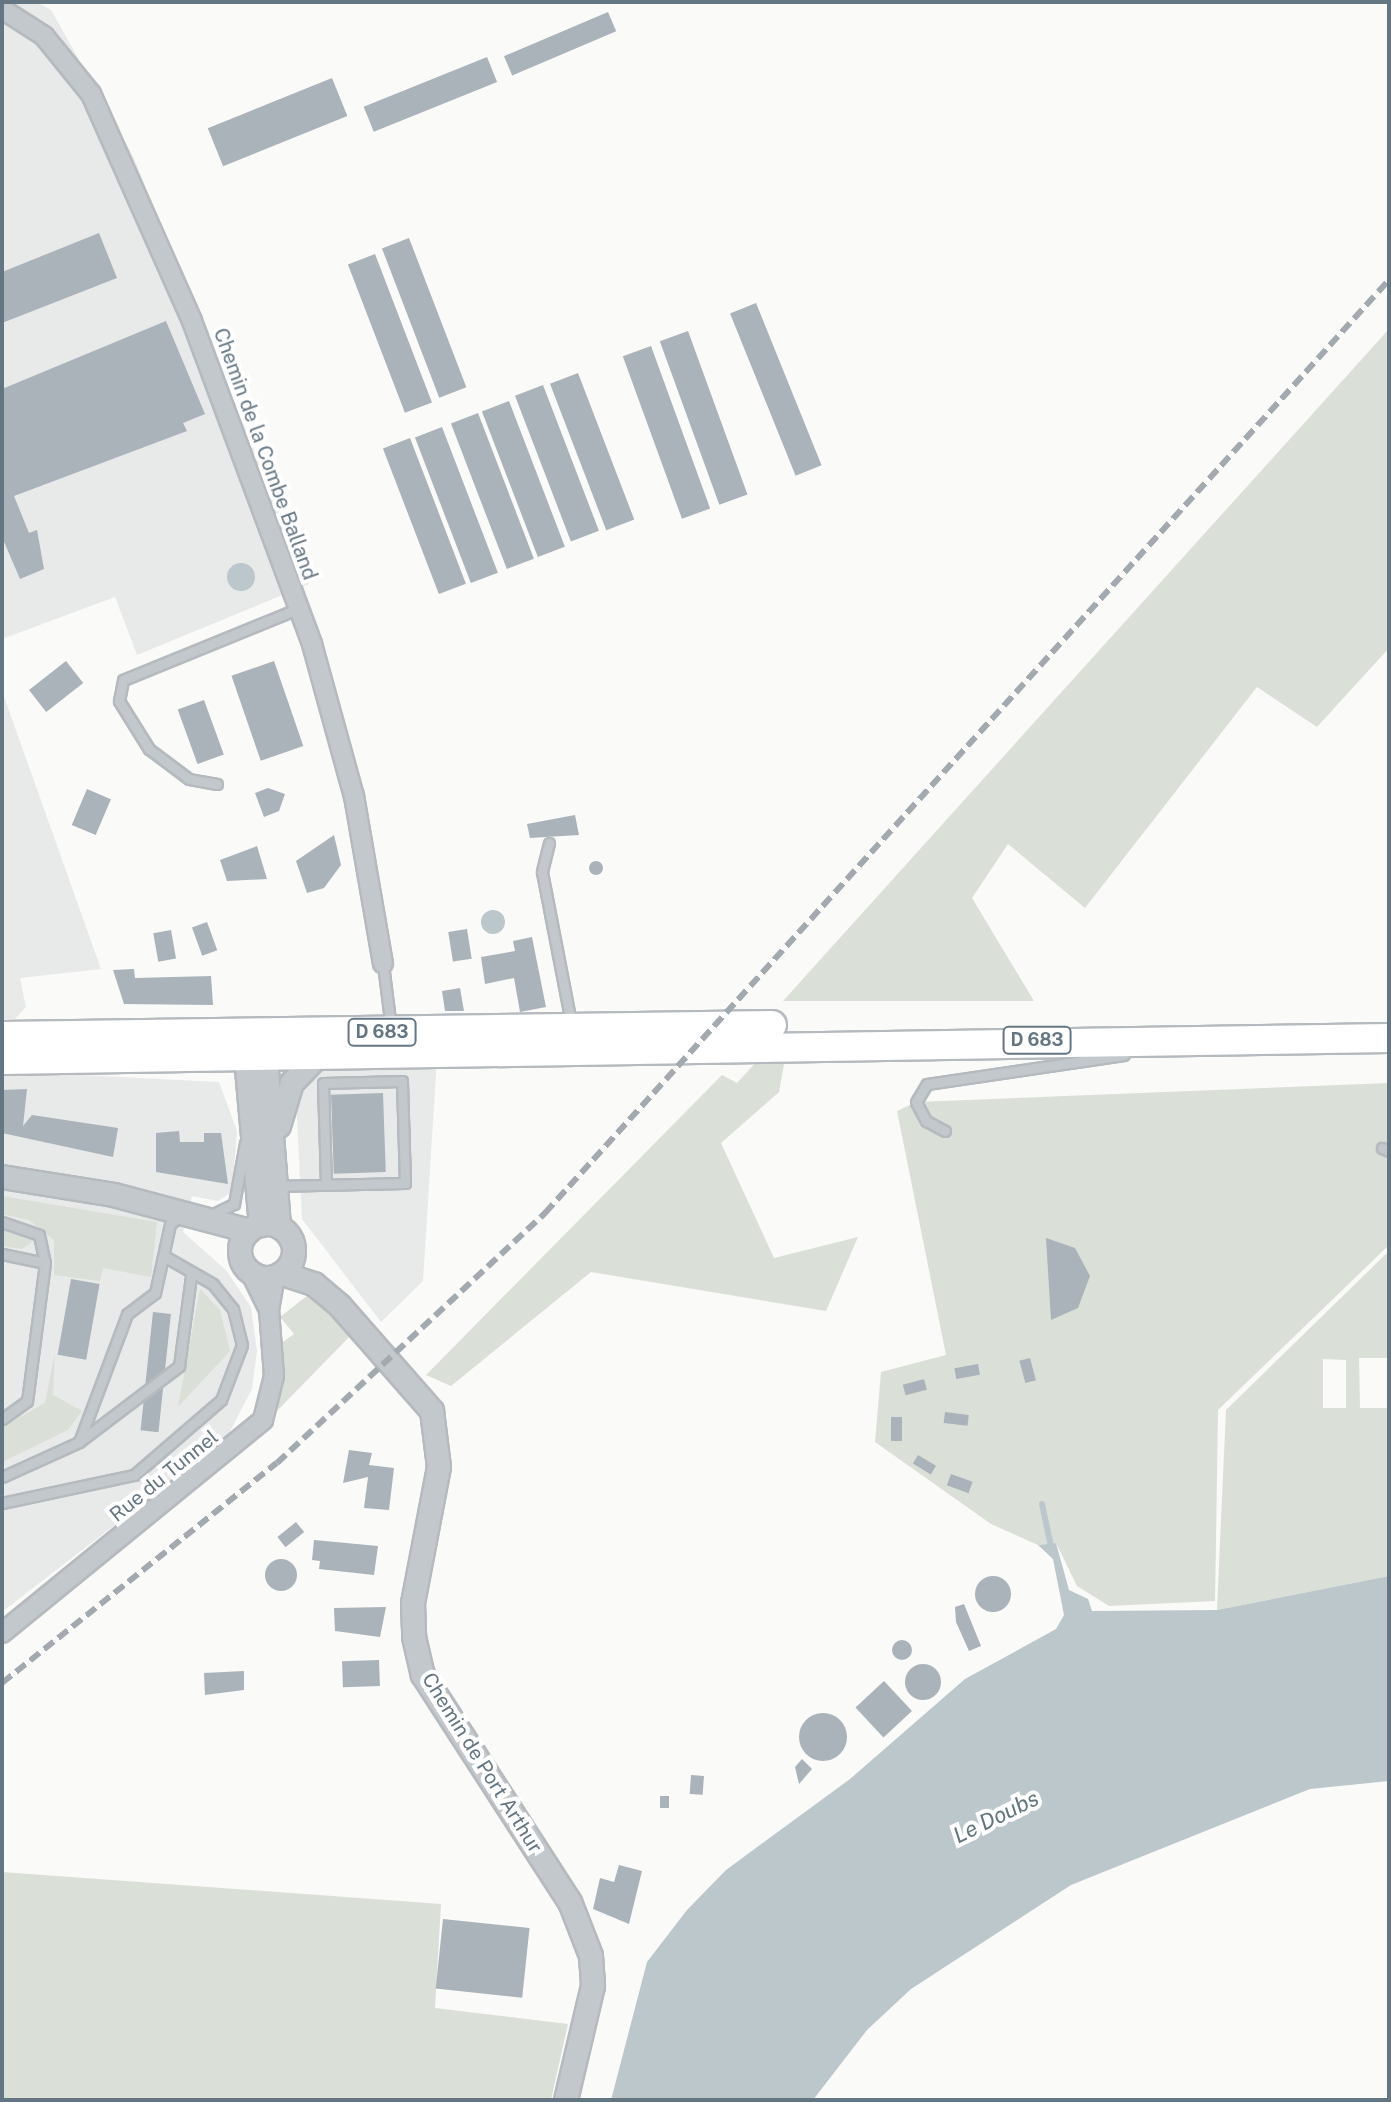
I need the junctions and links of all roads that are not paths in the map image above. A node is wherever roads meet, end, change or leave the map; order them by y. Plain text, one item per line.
1 (2, 9) edge
2 (299, 608) junction
3 (217, 784) dead end
4 (549, 843) dead end
5 (383, 964) joint
6 (1389, 1021) edge
7 (571, 1027) junction
8 (392, 1031) junction
9 (2, 1036) edge
10 (1389, 1038) edge
11 (1177, 1039) junction
12 (255, 1050) junction
13 (320, 1054) junction
14 (2, 1060) edge
15 (205, 1061) junction
16 (249, 1089) junction
17 (252, 1112) junction
18 (945, 1131) dead end
19 (272, 1150) junction
20 (2, 1177) edge
21 (326, 1185) junction
22 (275, 1186) junction
23 (202, 1218) junction
24 (2, 1222) edge
25 (257, 1233) junction
26 (2, 1254) edge
27 (164, 1256) junction
28 (45, 1263) junction
29 (284, 1270) junction
30 (250, 1271) junction
31 (191, 1276) junction
32 (269, 1310) junction
33 (2, 1419) edge
34 (79, 1442) junction
35 (2, 1477) edge
36 (2, 1503) edge
37 (2, 1633) edge
38 (566, 2100) edge

1 - 2 street, Chemin de la Combe Balland
2 - 3 lane
2 - 5 street, Chemin de la Combe Balland
4 - 7 lane
5 - 8 lane
6 - 7 main road, D 683
7 - 8 main road, D 683
8 - 12 main road, D 683
9 - 12 main road, D 683
10 - 11 main road, D 683
11 - 13 main road, D 683
11 - 18 lane
12 - 13 main road, D 683
12 - 15 main road, D 683
12 - 16 street
12 - 19 street
13 - 19 street
14 - 15 main road, D 683
15 - 16 street
16 - 17 street
17 - 23 lane
17 - 25 street
19 - 22 street
20 - 23 street
21 - 21 lane
21 - 22 lane
22 - 25 street
23 - 25 street
23 - 27 lane
24 - 28 lane
25 - 29 street
25 - 30 street
26 - 28 lane
27 - 31 lane
27 - 34 lane
28 - 33 lane
29 - 30 street
29 - 32 street, Rue du Tunnel
29 - 38 street, Chemin de Port Arthur
30 - 32 street, Rue du Tunnel
31 - 34 lane
31 - 36 lane
32 - 37 street, Rue du Tunnel
34 - 35 lane

